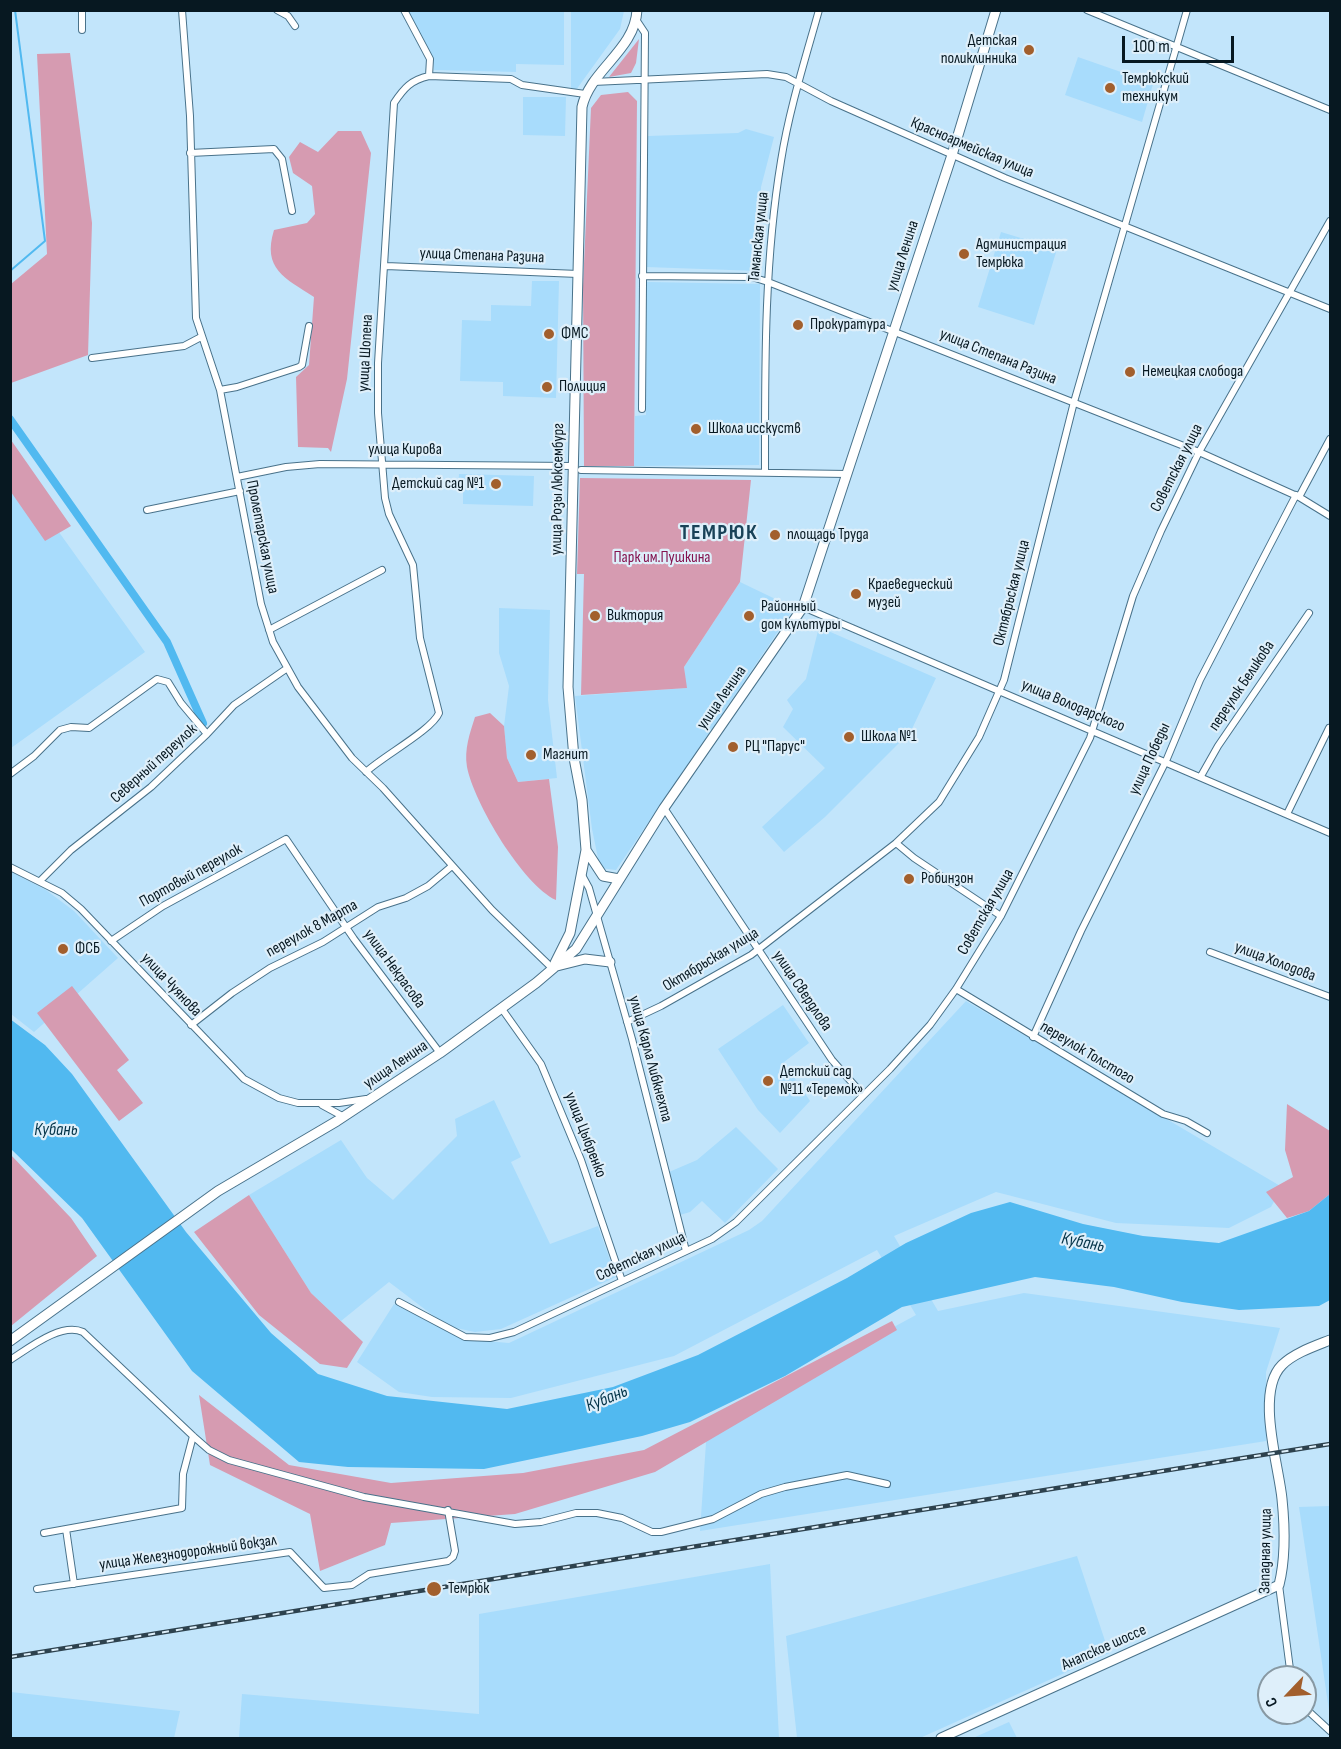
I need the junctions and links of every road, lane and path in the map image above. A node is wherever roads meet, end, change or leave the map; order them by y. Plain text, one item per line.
1 (82, 10) edge
2 (188, 10) edge
3 (277, 10) edge
4 (404, 10) edge
5 (819, 10) edge
6 (996, 10) edge
7 (1087, 10) edge
8 (1187, 10) edge
9 (182, 11) edge
10 (637, 16) edge
11 (295, 26) dead end
12 (82, 30) dead end
13 (1177, 46) junction
14 (429, 76) junction
15 (644, 80) junction
16 (593, 82) junction
17 (799, 84) junction
18 (585, 94) junction
19 (1330, 110) edge
20 (190, 153) junction
21 (952, 155) junction
22 (292, 211) dead end
23 (1330, 221) edge
24 (1124, 226) junction
25 (386, 266) junction
26 (578, 274) junction
27 (642, 276) junction
28 (768, 282) junction
29 (1290, 292) junction
30 (1330, 309) edge
31 (309, 327) dead end
32 (894, 330) junction
33 (201, 337) junction
34 (92, 358) dead end
35 (220, 390) junction
36 (1074, 402) junction
37 (642, 409) dead end
38 (1330, 439) edge
39 (1198, 452) junction
40 (382, 463) junction
41 (578, 468) junction
42 (765, 470) junction
43 (847, 474) junction
44 (237, 477) junction
45 (240, 491) junction
46 (1297, 496) junction
47 (147, 510) dead end
48 (1330, 516) edge
49 (382, 570) dead end
50 (803, 607) junction
51 (1309, 613) dead end
52 (269, 630) junction
53 (286, 669) junction
54 (1000, 690) junction
55 (1329, 728) edge
56 (1094, 730) junction
57 (207, 734) junction
58 (1166, 761) junction
59 (366, 772) junction
60 (10, 774) edge
61 (1201, 776) junction
62 (664, 808) junction
63 (1287, 814) junction
64 (1330, 833) edge
65 (286, 839) joint
66 (896, 843) junction
67 (586, 850) junction
68 (452, 866) junction
69 (10, 867) edge
70 (583, 877) junction
71 (619, 879) junction
72 (40, 880) junction
73 (596, 916) junction
74 (1001, 916) junction
75 (347, 927) junction
76 (111, 941) junction
77 (758, 950) junction
78 (1210, 952) dead end
79 (610, 963) junction
80 (552, 968) junction
81 (956, 989) junction
82 (1330, 997) edge
83 (502, 1009) junction
84 (627, 1022) junction
85 (191, 1025) junction
86 (1033, 1037) junction
87 (440, 1053) junction
88 (863, 1095) junction
89 (374, 1098) junction
90 (319, 1104) junction
91 (344, 1117) junction
92 (1207, 1133) dead end
93 (686, 1251) junction
94 (622, 1281) junction
95 (399, 1302) dead end
96 (1330, 1340) edge
97 (10, 1341) edge
98 (10, 1360) edge
99 (193, 1436) junction
100 (887, 1484) dead end
101 (448, 1510) junction
102 (66, 1529) junction
103 (44, 1533) dead end
104 (74, 1584) junction
105 (1279, 1585) junction
106 (36, 1589) dead end
107 (1289, 1665) edge
108 (1317, 1719) edge
109 (1330, 1731) edge
110 (941, 1738) edge

1 - 12 street
2 - 9 street
3 - 11 street
4 - 14 street
5 - 17 street, Таманская улица
6 - 21 street, улица Ленина
7 - 13 street
8 - 13 street, Октябрьская улица
9 - 20 street, Пролетарская улица
10 - 15 street, улица Розы Люксембург
10 - 16 street, улица Розы Люксембург
13 - 19 street
13 - 24 street, Октябрьская улица
14 - 18 street
14 - 25 street, улица Шопена
15 - 16 street, Красноармейская улица
15 - 17 street, Красноармейская улица
15 - 27 street, улица Розы Люксембург
16 - 18 street, улица Розы Люксембург
17 - 21 street, Красноармейская улица
17 - 28 street, Таманская улица
18 - 26 street, улица Розы Люксембург
20 - 22 street
20 - 33 street, Пролетарская улица
21 - 24 street, Красноармейская улица
21 - 32 street, улица Ленина
23 - 29 street, Советская улица
24 - 29 street, Красноармейская улица
24 - 36 street, Октябрьская улица
25 - 26 street, улица Степана Разина
25 - 40 street, улица Шопена
26 - 41 street, улица Розы Люксембург
27 - 28 street, улица Степана Разина
27 - 37 street, улица Розы Люксембург
28 - 32 street, улица Степана Разина
28 - 42 street, Таманская улица
29 - 30 street, Красноармейская улица
29 - 39 street, Советская улица
31 - 35 street
32 - 36 street, улица Степана Разина
32 - 43 street, улица Ленина
33 - 34 street
33 - 35 street, Пролетарская улица
35 - 44 street, Пролетарская улица
36 - 39 street, улица Степана Разина
36 - 54 street, Октябрьская улица
38 - 46 street, улица Победы
39 - 46 street, улица Степана Разина
39 - 56 street, Советская улица
40 - 41 street, улица Кирова
40 - 44 street, улица Кирова
40 - 59 street, улица Шопена
41 - 42 street, улица Кирова
41 - 67 street, улица Розы Люксембург
42 - 43 street, улица Кирова
43 - 50 street, улица Ленина
44 - 45 street, Пролетарская улица
45 - 47 street
45 - 52 street, Пролетарская улица
46 - 48 street, улица Степана Разина
46 - 58 street, улица Победы
49 - 52 street
50 - 54 street, улица Володарского
50 - 62 street, улица Ленина
51 - 61 street, переулок Беликова
52 - 53 street, Пролетарская улица
53 - 57 street, Северный переулок
53 - 59 street, Пролетарская улица
54 - 56 street, улица Володарского
54 - 66 street, Октябрьская улица
55 - 63 street
56 - 58 street, улица Володарского
56 - 74 street, Советская улица
57 - 60 street
57 - 72 street, Северный переулок
58 - 61 street, улица Володарского
58 - 86 street, улица Победы
59 - 68 street, Пролетарская улица
61 - 63 street, улица Володарского
62 - 71 street, улица Ленина
62 - 77 street, улица Свердлова
63 - 64 street, улица Володарского
65 - 75 street, улица Некрасова
65 - 76 street, Портовый переулок
66 - 74 street
66 - 77 street, Октябрьская улица
67 - 70 street, улица Розы Люксембург
67 - 71 street
68 - 75 street, переулок 8 Марта
68 - 80 street, Пролетарская улица
69 - 72 street, улица Чуянова
70 - 73 street, улица Карла Либкнехта
70 - 80 street, улица Розы Люксембург
71 - 73 street, улица Ленина
72 - 76 street, улица Чуянова
73 - 79 street, улица Карла Либкнехта
73 - 80 street, улица Ленина
74 - 81 street, Советская улица
75 - 85 street, переулок 8 Марта
75 - 87 street, улица Некрасова
76 - 85 street, улица Чуянова
77 - 84 street, Октябрьская улица
77 - 88 street, улица Свердлова
78 - 82 street, улица Холодова
79 - 80 street
79 - 84 street, улица Карла Либкнехта
80 - 83 street, улица Ленина
81 - 86 street, переулок Толстого
81 - 88 street, Советская улица
83 - 87 street, улица Ленина
83 - 94 street, улица Цыбренко
84 - 93 street, улица Карла Либкнехта
85 - 90 street, улица Чуянова
86 - 92 street, переулок Толстого
87 - 89 street, улица Ленина
88 - 93 street, Советская улица
89 - 90 street, улица Чуянова
89 - 91 street, улица Ленина
90 - 91 street, улица Чуянова
91 - 97 street, улица Ленина
93 - 94 street, Советская улица
94 - 95 street, Советская улица
96 - 105 street, Западная улица
98 - 99 street
99 - 101 street
99 - 102 street
100 - 101 street
101 - 104 street, улица Железнодорожный вокзал
102 - 103 street
102 - 104 street
104 - 106 street, улица Железнодорожный вокзал
105 - 107 street, Западная улица
105 - 110 street, Анапское шоссе
108 - 109 street

